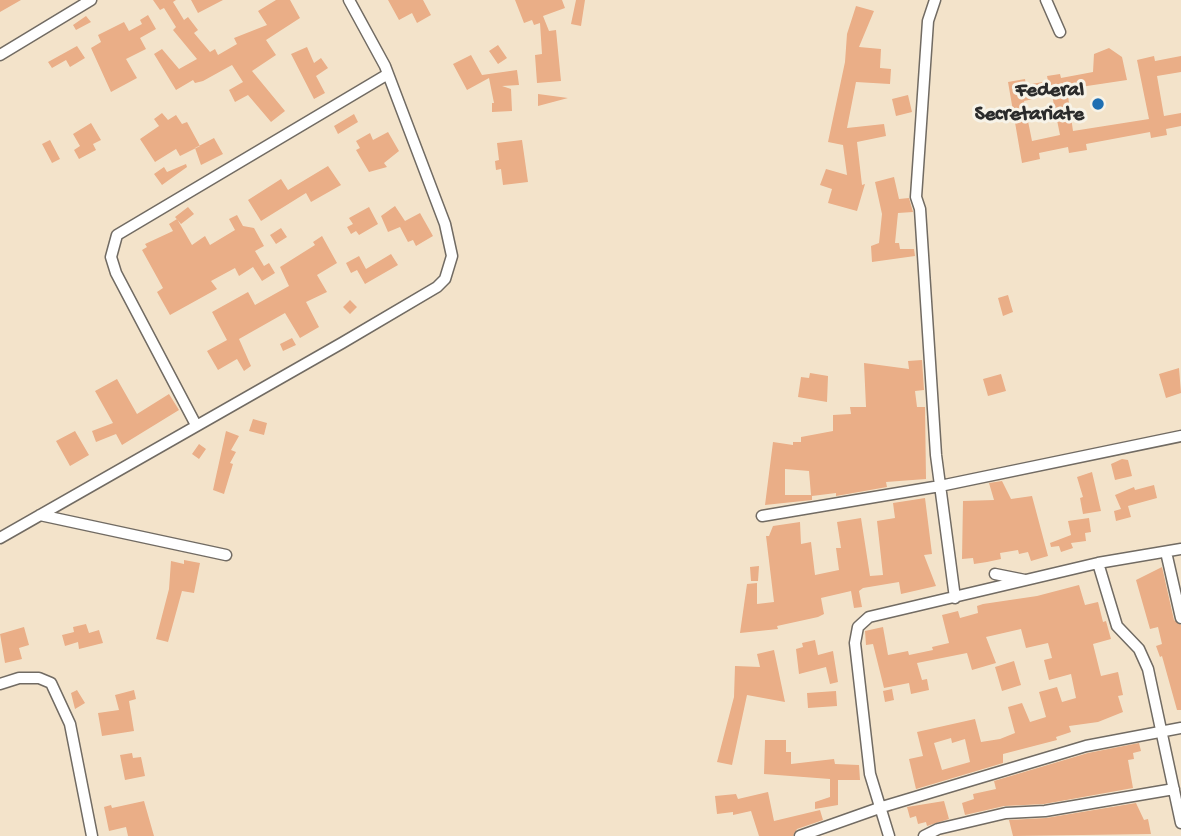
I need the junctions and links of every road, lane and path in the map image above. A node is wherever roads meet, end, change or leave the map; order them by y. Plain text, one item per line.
1 (90, 0) edge
2 (349, 0) edge
3 (934, 0) edge
4 (1046, 0) edge
5 (1060, 32) dead end
6 (0, 55) edge
7 (388, 74) junction
8 (197, 425) junction
9 (1181, 436) edge
10 (940, 486) junction
11 (40, 515) junction
12 (761, 516) dead end
13 (0, 538) edge
14 (1181, 549) edge
15 (1166, 552) junction
16 (226, 555) dead end
17 (1098, 563) junction
18 (995, 574) dead end
19 (1028, 580) junction
20 (955, 598) junction
21 (1181, 618) edge
22 (0, 684) edge
23 (1181, 728) edge
24 (1161, 733) junction
25 (1174, 789) junction
26 (881, 807) junction
27 (1181, 823) edge
28 (92, 836) edge
29 (800, 836) edge
30 (889, 836) edge
31 (924, 836) edge

1 - 6 street
2 - 7 street
3 - 10 street
4 - 5 street
7 - 8 street
7 - 8 street
8 - 11 street
9 - 10 street
10 - 12 street
10 - 20 street
11 - 13 street
11 - 16 street
14 - 15 street
15 - 17 street
15 - 21 street
17 - 19 street
17 - 24 street
18 - 19 street
19 - 20 street
20 - 26 street
22 - 28 street
23 - 24 street
24 - 25 street
24 - 26 street
25 - 27 street
25 - 31 street
26 - 29 street
26 - 30 street

